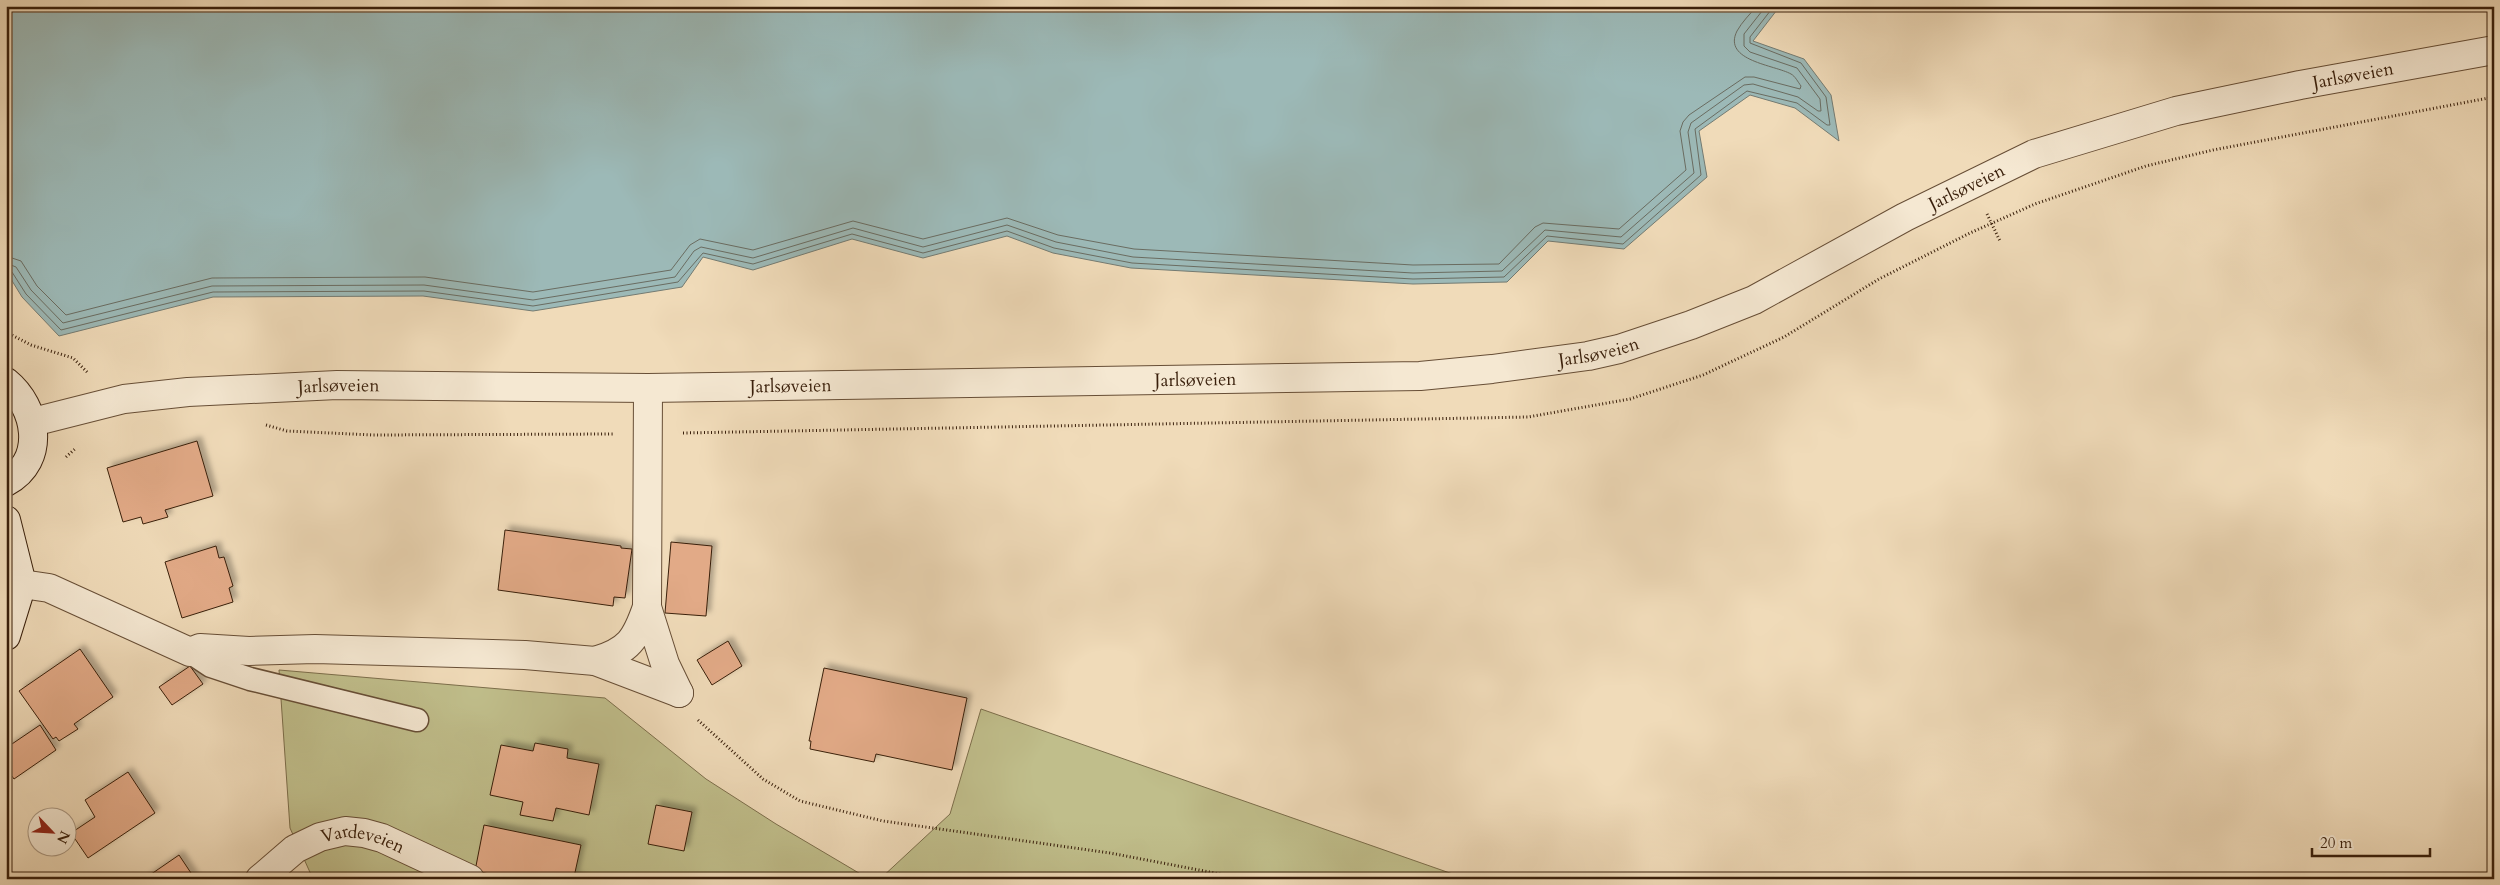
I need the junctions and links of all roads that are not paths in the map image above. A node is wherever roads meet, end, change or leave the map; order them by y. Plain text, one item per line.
1 (2494, 50) edge
2 (6, 382) edge
3 (648, 388) junction
4 (33, 422) junction
5 (6, 482) edge
6 (6, 520) edge
7 (22, 584) junction
8 (647, 607) junction
9 (6, 636) edge
10 (190, 652) junction
11 (595, 661) junction
12 (417, 720) dead end
13 (260, 879) edge
14 (470, 879) edge

1 - 3 street, Jarlsøveien
2 - 4 street
3 - 4 street, Jarlsøveien
3 - 8 street
4 - 5 street
6 - 7 street
7 - 9 street
7 - 10 street
8 - 11 street
8 - 11 street
10 - 11 street
10 - 12 lane
13 - 14 street, Vardeveien

